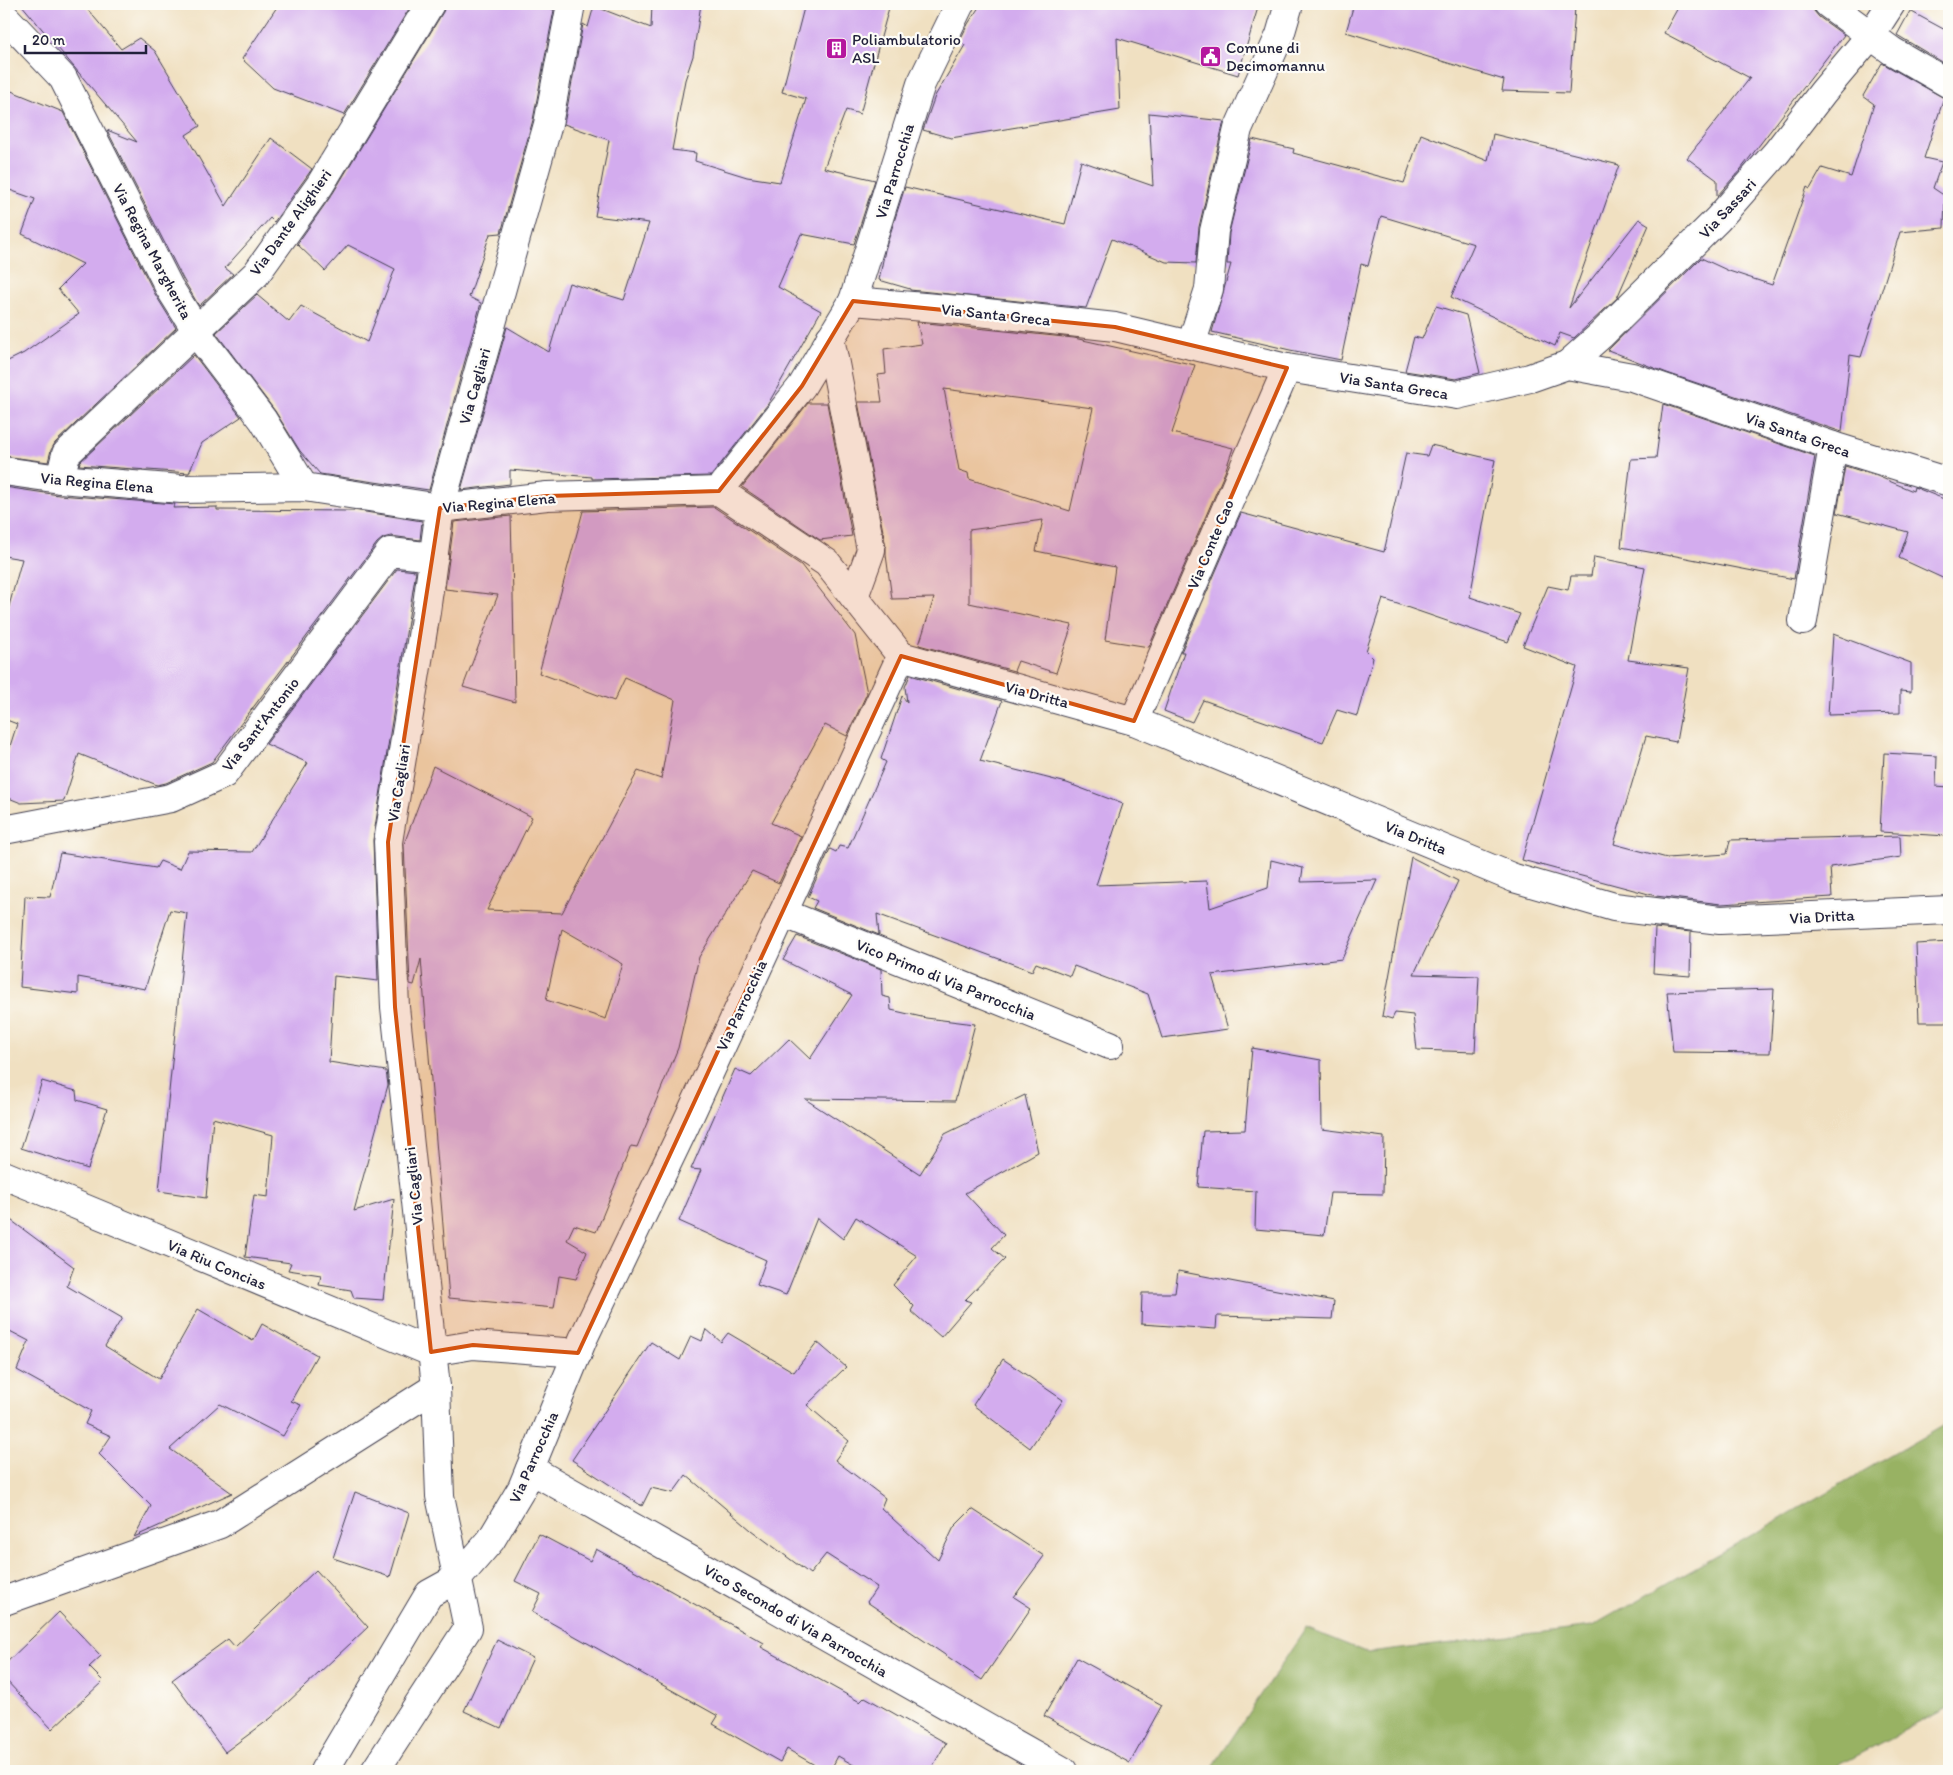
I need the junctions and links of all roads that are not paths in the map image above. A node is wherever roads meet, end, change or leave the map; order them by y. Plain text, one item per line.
1 (430, 4) edge
2 (571, 4) edge
3 (960, 4) edge
4 (1289, 4) edge
5 (1828, 4) edge
6 (1891, 4) edge
7 (4, 16) edge
8 (1871, 35) junction
9 (1949, 84) edge
10 (853, 301) junction
11 (196, 331) junction
12 (830, 338) junction
13 (1191, 345) junction
14 (1567, 365) junction
15 (1287, 368) junction
16 (1833, 446) junction
17 (4, 471) edge
18 (60, 480) junction
19 (1949, 482) edge
20 (304, 487) junction
21 (719, 492) junction
22 (440, 508) junction
23 (434, 556) junction
24 (854, 598) junction
25 (1803, 621) dead end
26 (900, 656) junction
27 (1134, 721) junction
28 (4, 830) edge
29 (1949, 910) edge
30 (783, 913) junction
31 (1110, 1045) dead end
32 (4, 1176) edge
33 (431, 1352) junction
34 (578, 1353) junction
35 (436, 1387) junction
36 (530, 1469) junction
37 (458, 1578) junction
38 (4, 1602) edge
39 (324, 1771) edge
40 (375, 1771) edge
41 (1063, 1771) edge

1 - 11 street, Via Dante Alighieri
2 - 22 street, Via Cagliari
3 - 10 street, Via Parrocchia
4 - 13 street
5 - 8 street
6 - 8 street, Via Sassari
7 - 11 street, Via Regina Margherita
8 - 9 street
8 - 14 street, Via Sassari
10 - 12 street, Via Parrocchia
10 - 13 street, Via Santa Greca
11 - 18 street, Via Dante Alighieri
11 - 20 street, Via Regina Margherita
12 - 21 street, Via Parrocchia
12 - 24 street
13 - 15 street, Via Santa Greca
14 - 15 street, Via Santa Greca
14 - 16 street, Via Santa Greca
15 - 27 street, Via Conte Cao
16 - 19 street, Via Santa Greca
16 - 25 street
17 - 18 street, Via Regina Elena
18 - 20 street, Via Regina Elena
20 - 22 street, Via Regina Elena
21 - 22 street, Via Regina Elena
21 - 24 street
22 - 23 street, Via Cagliari
23 - 28 street, Via Sant'Antonio
23 - 33 street, Via Cagliari
24 - 26 street
26 - 27 street, Via Dritta
26 - 30 street, Via Parrocchia
27 - 29 street, Via Dritta
30 - 31 street, Vico Primo di Via Parrocchia
30 - 34 street, Via Parrocchia
32 - 33 street, Via Riu Concias
33 - 34 street
33 - 35 street, Via Cagliari
34 - 36 street, Via Parrocchia
35 - 37 street, Via Cagliari
35 - 38 street
36 - 37 street, Via Parrocchia
36 - 41 street, Vico Secondo di Via Parrocchia
37 - 39 street, Via Parrocchia
37 - 40 street

